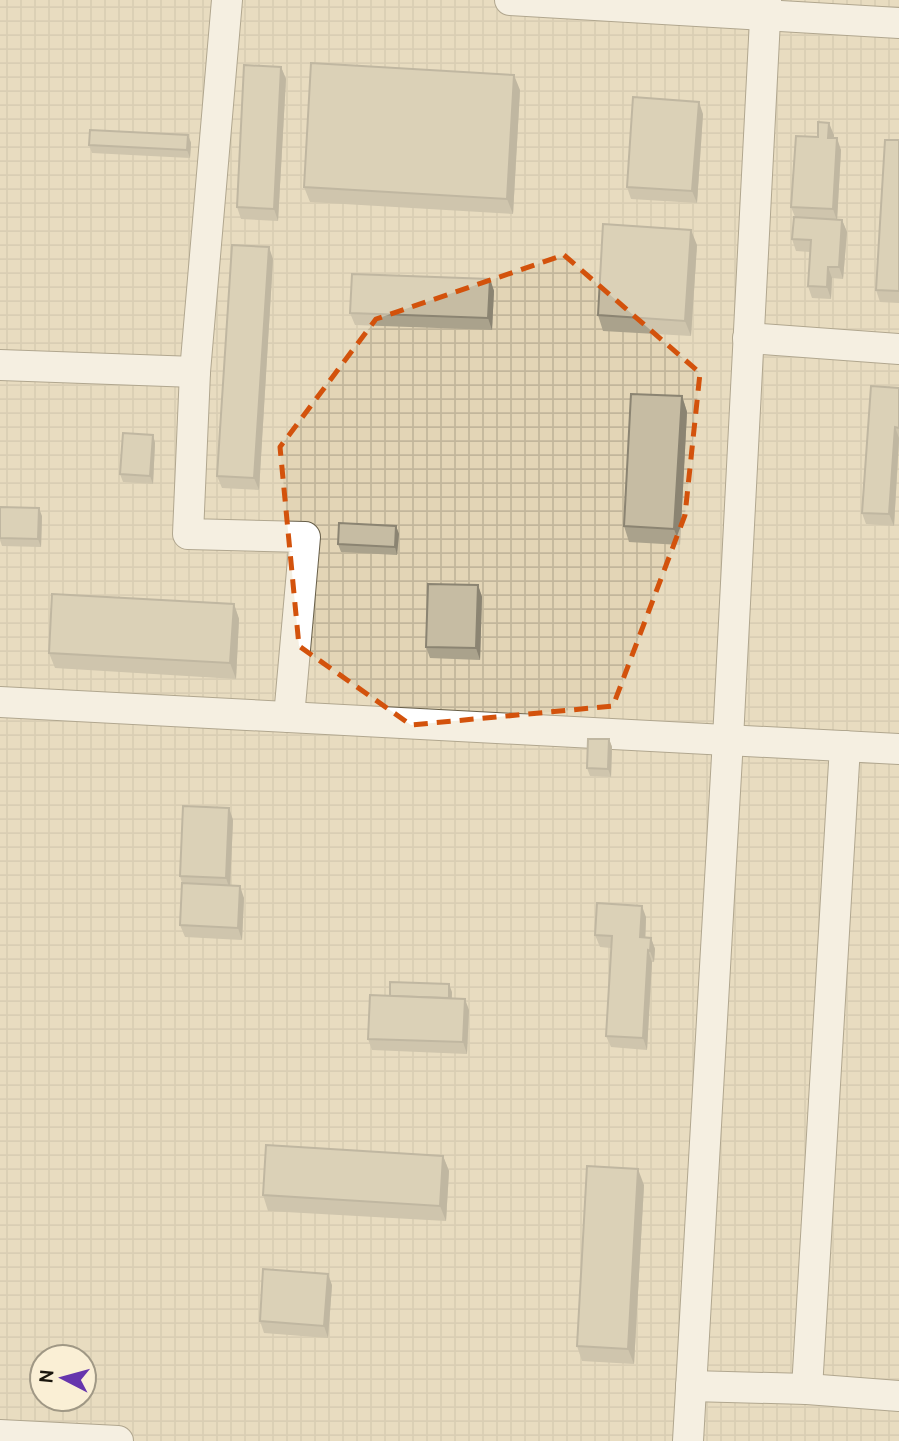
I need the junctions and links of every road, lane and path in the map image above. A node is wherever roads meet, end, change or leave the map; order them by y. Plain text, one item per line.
1 (227, 0) edge
2 (510, 0) edge
3 (765, 8) edge
4 (899, 23) edge
5 (748, 338) junction
6 (899, 349) edge
7 (0, 365) edge
8 (195, 372) junction
9 (0, 702) edge
10 (289, 717) junction
11 (727, 739) junction
12 (845, 746) junction
13 (899, 749) edge
14 (691, 1386) junction
15 (807, 1389) junction
16 (899, 1396) edge
17 (0, 1435) edge
18 (118, 1441) edge
19 (688, 1441) edge

1 - 8 lane
2 - 3 lane
3 - 4 lane
3 - 5 lane
5 - 6 lane
5 - 11 lane
7 - 8 lane
8 - 10 lane
9 - 10 lane
10 - 11 lane
11 - 12 lane
11 - 14 lane
12 - 13 lane
12 - 15 lane
14 - 15 lane
14 - 19 lane
15 - 16 lane
17 - 18 lane

